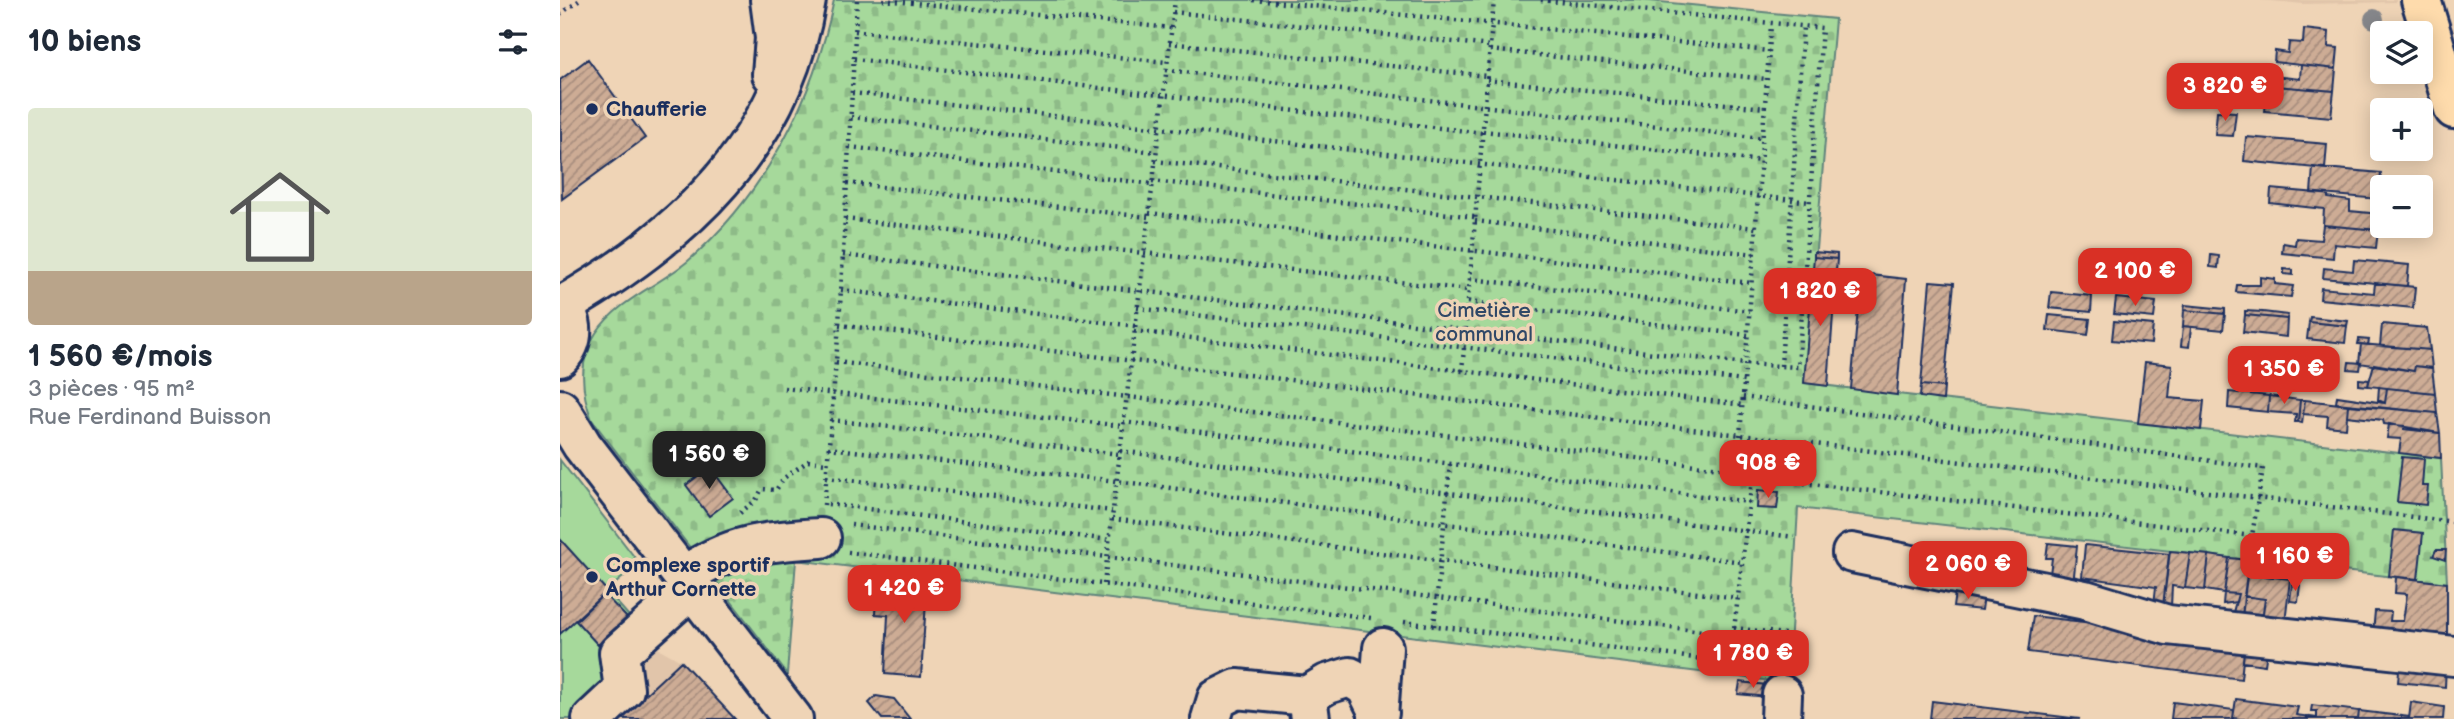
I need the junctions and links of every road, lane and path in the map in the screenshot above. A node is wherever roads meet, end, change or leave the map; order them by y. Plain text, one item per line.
1 (580, 0) edge
2 (770, 0) edge
3 (806, 0) edge
4 (857, 0) edge
5 (883, 0) edge
6 (1174, 0) edge
7 (1253, 0) edge
8 (1494, 0) edge
9 (1540, 0) edge
10 (2421, 0) edge
11 (1173, 12) junction
12 (560, 14) edge
13 (1492, 23) junction
14 (1771, 24) junction
15 (1803, 27) junction
16 (1171, 28) junction
17 (855, 32) junction
18 (1169, 43) junction
19 (1490, 48) junction
20 (1769, 51) junction
21 (854, 59) junction
22 (1167, 62) junction
23 (2448, 64) edge
24 (1166, 70) junction
25 (1487, 78) junction
26 (1767, 79) junction
27 (852, 93) junction
28 (1163, 96) junction
29 (1485, 105) junction
30 (1765, 108) junction
31 (2454, 108) edge
32 (851, 117) junction
33 (759, 127) junction
34 (1159, 128) junction
35 (1483, 132) junction
36 (1762, 138) junction
37 (849, 147) junction
38 (1156, 152) junction
39 (1155, 161) junction
40 (1761, 161) junction
41 (1480, 164) junction
42 (1152, 182) junction
43 (847, 183) junction
44 (1758, 196) junction
45 (1477, 197) junction
46 (1792, 200) junction
47 (1810, 202) junction
48 (1148, 215) junction
49 (845, 219) junction
50 (1475, 219) junction
51 (1756, 228) junction
52 (1472, 251) junction
53 (1754, 254) junction
54 (843, 255) junction
55 (1143, 255) junction
56 (1469, 279) junction
57 (1751, 282) junction
58 (1139, 289) junction
59 (841, 290) junction
60 (1469, 290) junction
61 (1468, 302) junction
62 (561, 305) edge
63 (1137, 308) junction
64 (1749, 311) junction
65 (839, 325) junction
66 (1134, 329) junction
67 (1465, 329) junction
68 (1748, 335) junction
69 (1463, 347) junction
70 (560, 357) edge
71 (1131, 361) junction
72 (836, 362) junction
73 (1745, 364) junction
74 (1781, 366) junction
75 (1462, 371) junction
76 (1744, 381) junction
77 (784, 388) dead end
78 (833, 393) junction
79 (1126, 395) junction
80 (1743, 397) junction
81 (1742, 405) junction
82 (560, 409) edge
83 (831, 420) junction
84 (1123, 424) junction
85 (1740, 436) junction
86 (1757, 438) junction
87 (828, 448) junction
88 (1120, 452) junction
89 (827, 463) junction
90 (1450, 464) junction
91 (1753, 474) junction
92 (826, 477) junction
93 (1116, 481) junction
94 (1447, 493) junction
95 (2258, 500) junction
96 (1749, 502) junction
97 (1112, 511) junction
98 (1112, 519) junction
99 (822, 521) junction
100 (2454, 522) edge
101 (1444, 524) junction
102 (1746, 531) junction
103 (1794, 537) dead end
104 (1109, 540) junction
105 (723, 551) junction
106 (1852, 553) dead end
107 (1107, 555) junction
108 (1441, 561) junction
109 (1742, 562) junction
110 (687, 583) junction
111 (1104, 584) junction
112 (1437, 598) junction
113 (1738, 598) junction
114 (1434, 626) junction
115 (1734, 628) junction
116 (1385, 629) junction
117 (1734, 635) junction
118 (1785, 635) dead end
119 (2454, 656) edge
120 (1730, 663) junction
121 (1777, 694) edge
122 (1309, 707) edge
123 (1378, 716) edge
124 (592, 719) edge
125 (793, 719) edge
126 (1211, 719) edge

1 - 12 path
2 - 33 street
3 - 33 street
4 - 17 path
5 - 16 path
6 - 11 path
7 - 13 path
8 - 13 path
9 - 14 path
10 - 23 main road
11 - 16 path
11 - 19 path
13 - 19 path
13 - 20 path
14 - 15 path
14 - 20 path
15 - 46 path
15 - 47 path
16 - 18 path
17 - 21 path
17 - 22 path
18 - 22 path
18 - 25 path
19 - 25 path
19 - 26 path
20 - 26 path
21 - 27 path
21 - 28 path
22 - 24 path
23 - 31 main road
24 - 28 path
24 - 29 path
25 - 29 path
25 - 30 path
26 - 30 path
27 - 32 path
27 - 34 path
28 - 34 path
28 - 35 path
29 - 35 path
29 - 36 path
30 - 36 path
32 - 37 path
32 - 38 path
33 - 62 street
34 - 38 path
34 - 41 path
35 - 40 path
35 - 41 path
36 - 40 path
37 - 42 path
37 - 43 path
38 - 39 path
39 - 42 path
39 - 45 path
40 - 44 path
41 - 44 path
41 - 45 path
42 - 48 path
42 - 50 path
43 - 48 path
43 - 49 path
44 - 46 path
44 - 51 path
45 - 50 path
45 - 51 path
46 - 47 path
46 - 74 path
47 - 74 path
48 - 52 path
48 - 55 path
49 - 54 path
49 - 55 path
50 - 52 path
50 - 53 path
51 - 53 path
52 - 56 path
52 - 57 path
53 - 57 path
54 - 58 path
54 - 59 path
55 - 58 path
55 - 60 path
56 - 60 path
56 - 64 path
57 - 64 path
58 - 63 path
58 - 67 path
59 - 65 path
59 - 66 path
60 - 61 path
61 - 67 path
61 - 68 path
62 - 70 street
63 - 66 path
63 - 69 path
64 - 68 path
65 - 71 path
65 - 72 path
66 - 71 path
66 - 75 path
67 - 69 path
67 - 73 path
68 - 73 path
69 - 75 path
69 - 76 path
71 - 79 path
71 - 85 path
72 - 78 path
72 - 79 path
73 - 74 path
73 - 76 path
75 - 81 path
76 - 80 path
77 - 78 path
78 - 83 path
78 - 84 path
79 - 84 path
79 - 91 path
80 - 81 path
80 - 95 path
81 - 85 path
82 - 110 street
83 - 87 path
83 - 88 path
84 - 88 path
84 - 90 path
85 - 86 path
86 - 91 path
86 - 95 path
87 - 89 path
87 - 93 path
88 - 93 path
88 - 94 path
89 - 92 path
89 - 105 path
90 - 94 path
90 - 96 path
91 - 95 path
91 - 96 path
92 - 97 path
92 - 99 path
93 - 97 path
93 - 101 path
94 - 101 path
94 - 102 path
95 - 100 path
96 - 102 path
97 - 98 path
98 - 104 path
98 - 108 path
99 - 104 path
99 - 105 street
99 - 107 path
99 - 111 path
101 - 108 path
101 - 109 path
102 - 103 path
102 - 109 path
104 - 107 path
105 - 110 street
106 - 119 street
107 - 111 path
107 - 112 path
108 - 112 path
108 - 113 path
109 - 113 path
110 - 124 street
110 - 125 street
111 - 116 path
112 - 114 path
112 - 117 path
113 - 115 path
114 - 116 path
114 - 120 path
115 - 117 path
115 - 118 path
116 - 123 street
117 - 120 path
120 - 121 path
122 - 123 street
122 - 126 street

